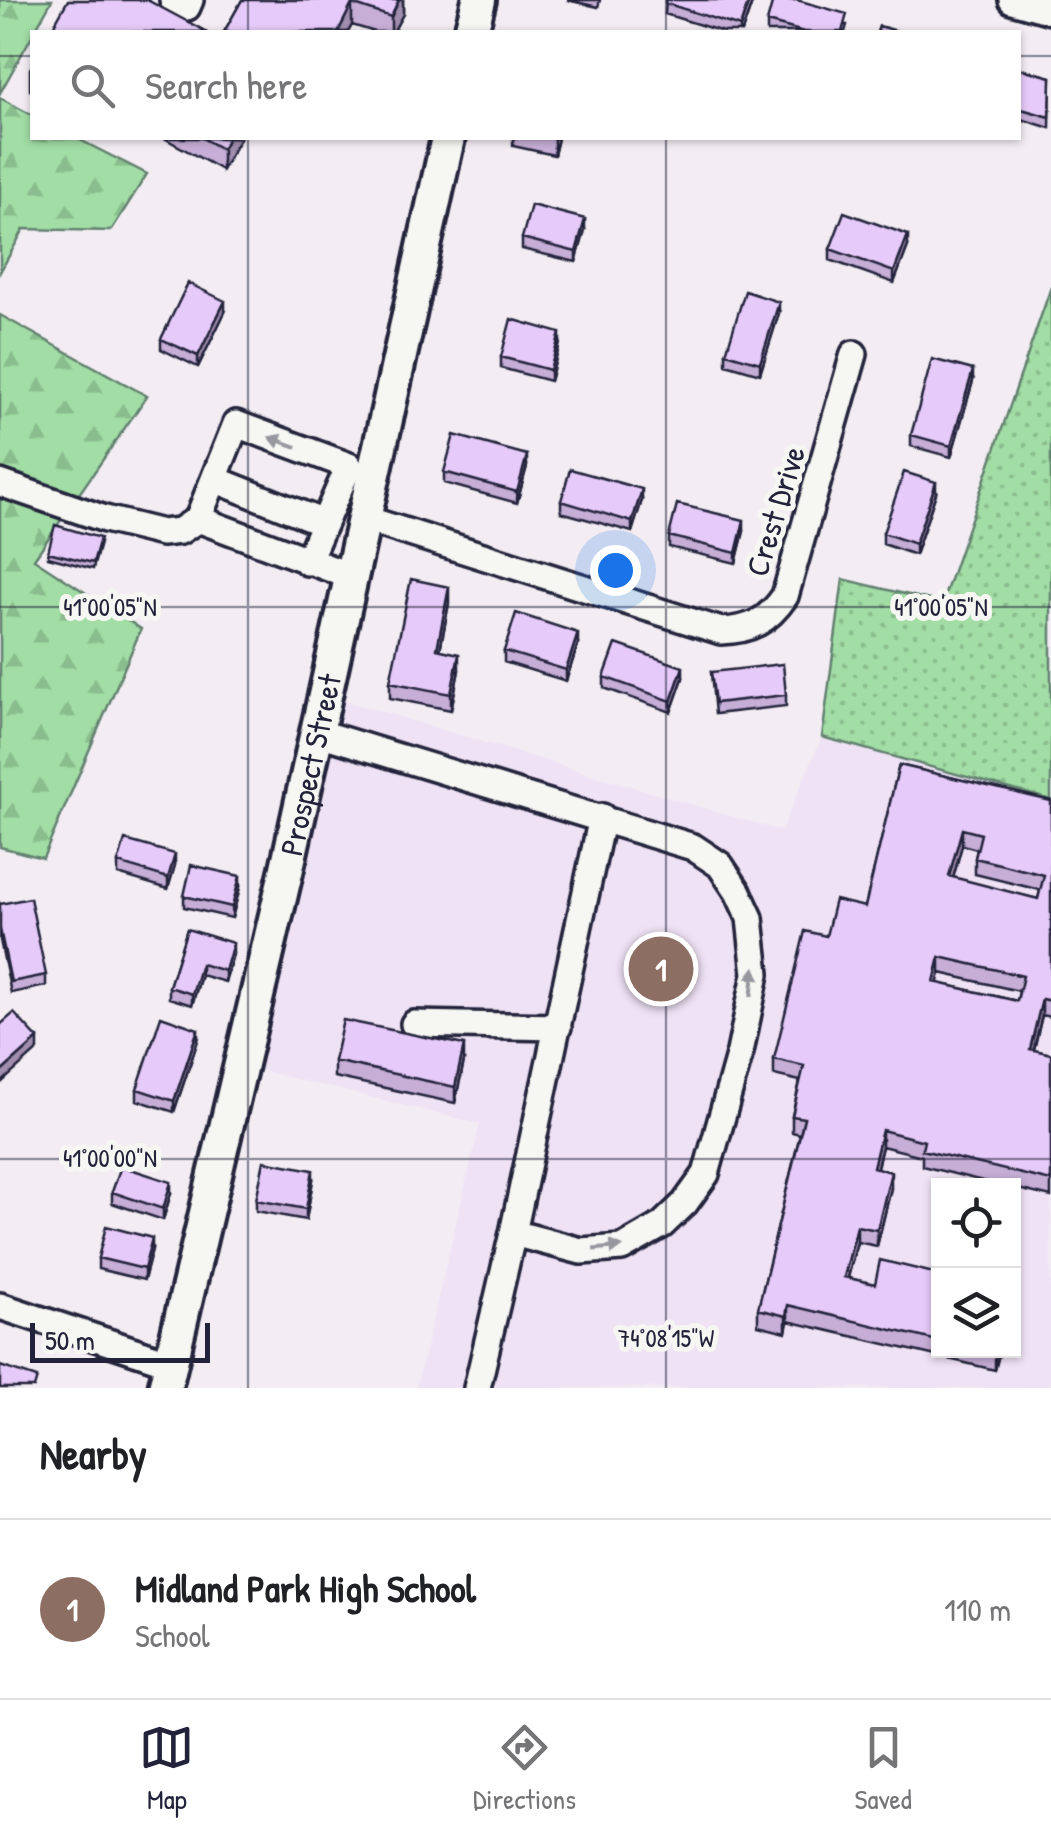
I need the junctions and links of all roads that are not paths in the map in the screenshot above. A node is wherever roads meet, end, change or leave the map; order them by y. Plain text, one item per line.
1 (173, 0) edge
2 (190, 0) edge
3 (479, 0) edge
4 (1012, 0) edge
5 (1051, 11) edge
6 (472, 30) edge
7 (444, 140) edge
8 (854, 354) dead end
9 (361, 470) junction
10 (214, 479) junction
11 (0, 483) edge
12 (362, 518) junction
13 (198, 520) junction
14 (324, 523) junction
15 (307, 562) junction
16 (350, 576) junction
17 (316, 732) junction
18 (602, 817) junction
19 (414, 1024) dead end
20 (558, 1027) junction
21 (513, 1233) junction
22 (0, 1306) edge
23 (168, 1375) edge
24 (477, 1388) edge

1 - 2 street
3 - 6 main road
4 - 5 street
7 - 9 main road, Prospect Street
8 - 12 street, Crest Drive
9 -> 10 street
9 - 12 main road, Prospect Street
9 - 14 street
10 - 13 street
10 - 14 street
11 - 13 street
12 - 16 main road, Prospect Street
13 - 15 street
14 - 15 street
15 - 16 street
16 - 17 main road, Prospect Street
17 - 18 street
17 - 23 main road, Prospect Street
18 - 20 street
21 -> 18 street
19 - 20 street
20 - 21 street
21 - 24 street
22 - 23 street

